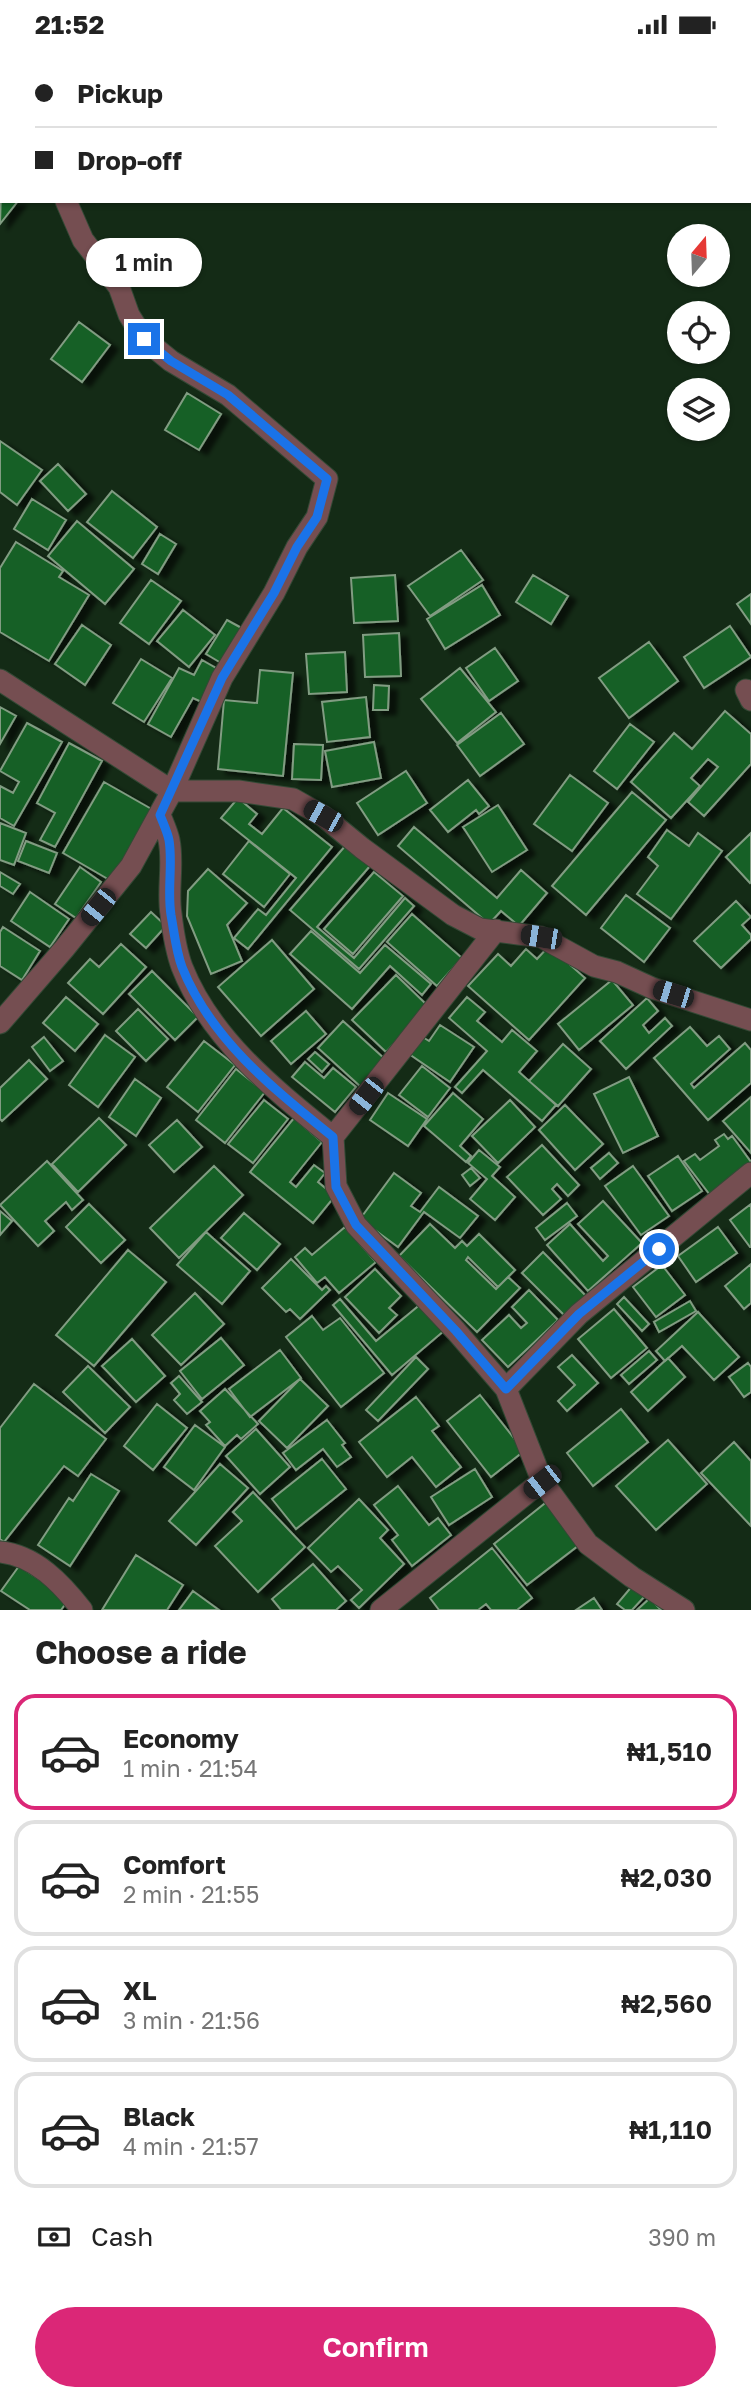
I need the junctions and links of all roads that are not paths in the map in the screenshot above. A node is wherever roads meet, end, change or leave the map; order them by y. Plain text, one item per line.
1 (67, 203) edge
2 (0, 680) edge
3 (172, 791) junction
4 (160, 815) junction
5 (496, 930) junction
6 (749, 1013) edge
7 (0, 1023) edge
8 (333, 1137) junction
9 (751, 1173) edge
10 (506, 1389) junction
11 (542, 1482) junction
12 (0, 1552) edge
13 (82, 1610) edge
14 (381, 1610) edge
15 (684, 1610) edge

1 - 3 street
2 - 3 street
3 - 4 street
3 - 5 street
4 - 7 street
4 - 8 street
5 - 6 street
5 - 8 street
8 - 10 street
9 - 10 street
10 - 11 street
11 - 14 street
11 - 15 street
12 - 13 street

